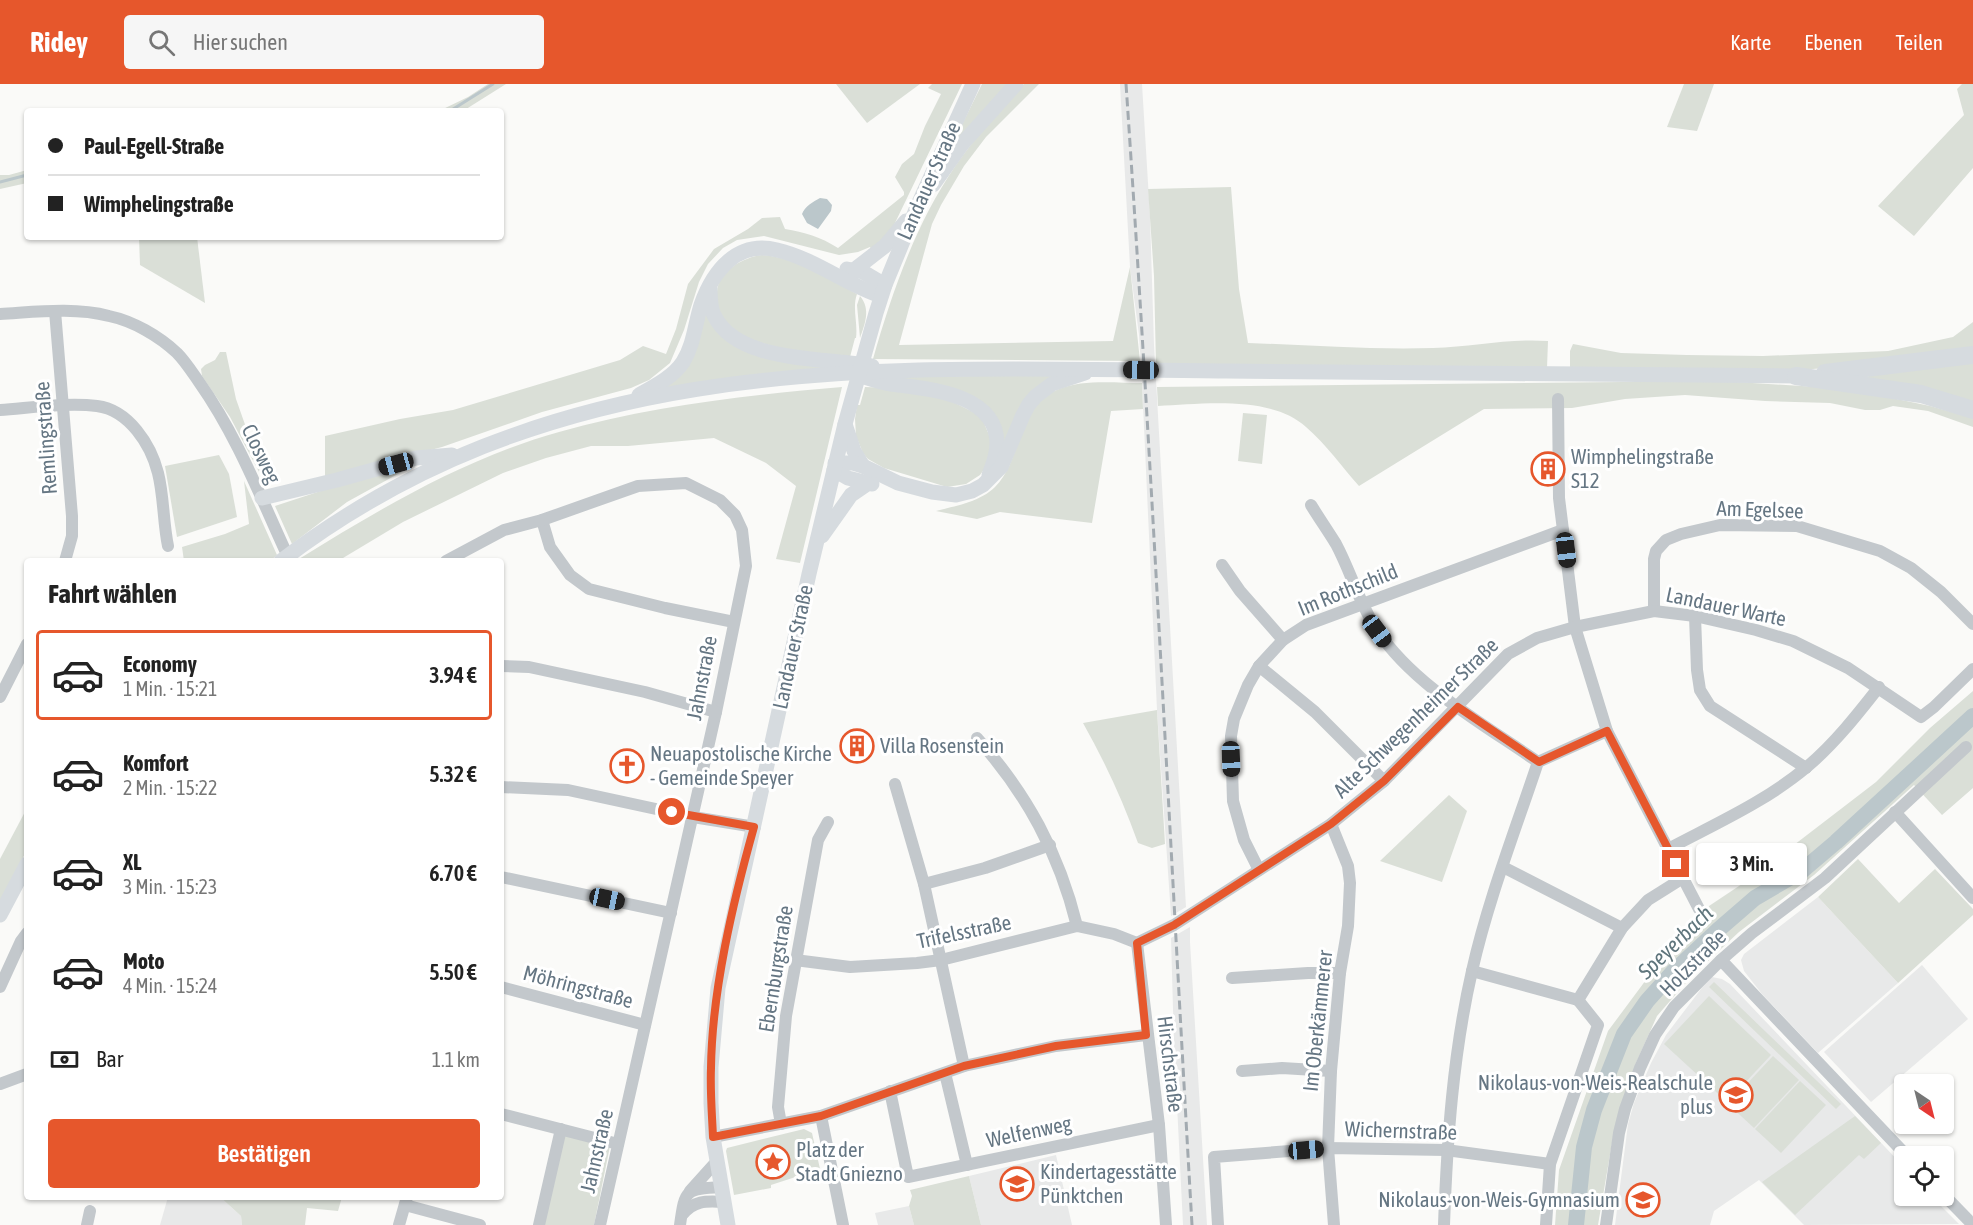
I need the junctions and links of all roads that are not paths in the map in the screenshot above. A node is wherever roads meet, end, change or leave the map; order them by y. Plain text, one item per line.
1 (1016, 84) edge
2 (971, 85) edge
3 (917, 207) junction
4 (816, 263) junction
5 (854, 270) junction
6 (710, 288) junction
7 (883, 290) junction
8 (55, 311) junction
9 (0, 314) edge
10 (1973, 356) edge
11 (1100, 369) junction
12 (898, 371) junction
13 (849, 374) junction
14 (1796, 376) junction
15 (1558, 399) dead end
16 (626, 402) junction
17 (63, 406) junction
18 (0, 410) edge
19 (1973, 410) edge
20 (845, 424) junction
21 (464, 454) junction
22 (835, 466) junction
23 (863, 466) junction
24 (988, 480) junction
25 (898, 483) junction
26 (867, 484) junction
27 (262, 498) junction
28 (1311, 505) dead end
29 (543, 520) junction
30 (1563, 530) junction
31 (168, 546) dead end
32 (816, 546) junction
33 (66, 558) edge
34 (285, 558) edge
35 (289, 558) edge
36 (452, 558) edge
37 (1222, 566) dead end
38 (1361, 603) junction
39 (1654, 611) junction
40 (1695, 616) junction
41 (734, 622) junction
42 (1973, 624) edge
43 (1575, 627) junction
44 (1283, 640) junction
45 (24, 650) edge
46 (504, 666) edge
47 (1259, 666) junction
48 (1973, 669) edge
49 (1879, 687) junction
50 (0, 697) edge
51 (1458, 707) junction
52 (716, 712) junction
53 (1607, 731) junction
54 (977, 738) dead end
55 (1966, 747) dead end
56 (1539, 762) junction
57 (1806, 768) junction
58 (1384, 781) junction
59 (895, 784) dead end
60 (504, 787) edge
61 (1895, 812) junction
62 (693, 817) junction
63 (828, 822) dead end
64 (1331, 824) junction
65 (754, 827) junction
66 (1050, 845) junction
67 (1668, 849) junction
68 (1503, 867) junction
69 (24, 870) edge
70 (1260, 870) junction
71 (504, 878) edge
72 (1683, 878) junction
73 (924, 884) junction
74 (1973, 898) edge
75 (1699, 909) dead end
76 (671, 913) junction
77 (0, 915) edge
78 (1077, 926) junction
79 (1622, 928) junction
80 (24, 937) edge
81 (1137, 943) junction
82 (795, 960) junction
83 (941, 960) junction
84 (1721, 960) junction
85 (1472, 971) junction
86 (1340, 973) junction
87 (1232, 978) dead end
88 (0, 987) edge
89 (504, 988) edge
90 (1578, 1000) junction
91 (645, 1026) junction
92 (1146, 1035) junction
93 (964, 1066) junction
94 (1242, 1071) dead end
95 (1331, 1071) junction
96 (945, 1073) junction
97 (24, 1075) edge
98 (0, 1084) edge
99 (890, 1091) junction
100 (504, 1115) edge
101 (821, 1116) junction
102 (781, 1124) junction
103 (1159, 1125) junction
104 (561, 1129) junction
105 (713, 1137) junction
106 (618, 1144) junction
107 (1898, 1146) edge
108 (1328, 1148) junction
109 (1446, 1150) junction
110 (717, 1161) junction
111 (1550, 1164) junction
112 (967, 1165) junction
113 (690, 1191) junction
114 (723, 1194) junction
115 (406, 1201) edge
116 (1954, 1205) edge
117 (90, 1211) dead end
118 (681, 1220) edge
119 (87, 1225) edge
120 (399, 1225) edge
121 (480, 1225) edge
122 (539, 1225) edge
123 (600, 1225) edge
124 (728, 1225) edge
125 (843, 1225) edge
126 (1166, 1225) edge
127 (1218, 1225) edge
128 (1334, 1225) edge
129 (1444, 1225) edge
130 (1546, 1225) edge
131 (1606, 1225) edge
132 (1973, 1225) edge

1 - 3 main road
2 - 3 main road, Landauer Straße
3 - 5 main road
3 - 7 main road, Landauer Straße
4 - 5 main road
4 - 6 main road
4 - 7 main road
5 - 7 main road
6 - 12 main road
6 - 16 main road
7 - 20 main road, Landauer Straße
8 - 9 street, Closweg
8 - 17 street, Remlingstraße
8 - 27 street, Closweg
10 - 14 highway
11 - 12 main road
11 - 14 main road
11 - 24 main road
12 - 13 main road
13 - 16 main road
13 - 24 main road
14 - 19 highway
15 - 30 street
16 - 21 main road
17 - 18 street
17 - 31 street
17 - 33 street, Remlingstraße
20 - 22 main road, Landauer Straße
20 - 23 main road
21 - 27 main road
21 - 34 main road
22 - 23 main road
22 - 26 main road
22 - 32 main road, Landauer Straße
23 - 25 main road
24 - 25 main road
25 - 26 main road
26 - 32 main road
27 - 35 street, Closweg
28 - 38 street
29 - 36 street, Jahnstraße
29 - 41 street
29 - 41 street, Jahnstraße
30 - 38 street, Im Rothschild
30 - 43 street
32 - 65 main road, Landauer Straße
37 - 44 street
38 - 44 street, Im Rothschild
38 - 51 street
39 - 40 street, Landauer Warte
39 - 42 street, Am Egelsee
39 - 43 street, Landauer Warte
40 - 49 street, Landauer Warte
40 - 57 street
41 - 52 street, Jahnstraße
43 - 51 street, Alte Schwegenheimer Straße
43 - 53 street
44 - 47 street, Im Rothschild
45 - 50 street
46 - 52 street
47 - 58 street
47 - 70 street, Im Rothschild
48 - 49 street, Landauer Warte
49 - 57 street
51 - 56 street
51 - 58 street, Alte Schwegenheimer Straße
52 - 62 street, Jahnstraße
53 - 56 street
53 - 67 street
54 - 66 street
55 - 61 street, Holzstraße
56 - 68 street
57 - 67 street
58 - 64 street, Alte Schwegenheimer Straße
59 - 73 street
60 - 62 street
61 - 74 street
61 - 84 street, Holzstraße
62 - 65 street
62 - 76 street, Jahnstraße
63 - 82 street, Ebernburgstraße
64 - 70 street, Alte Schwegenheimer Straße
64 - 86 street, Im Oberkämmerer
65 - 105 main road, Landauer Straße
66 - 73 street
66 - 78 street
67 - 72 street
68 - 79 street
68 - 85 street
69 - 77 main road
70 - 81 street, Alte Schwegenheimer Straße
71 - 76 street
72 - 75 street
72 - 79 street
73 - 83 street
76 - 91 street, Jahnstraße
78 - 81 street, Trifelsstraße
78 - 83 street, Trifelsstraße
79 - 90 street
80 - 88 street
81 - 92 street, Hirschstraße
82 - 83 street, Trifelsstraße
82 - 102 street, Ebernburgstraße
83 - 93 street
84 - 107 street
84 - 131 street, Holzstraße
85 - 90 street
85 - 109 street
86 - 87 street
86 - 95 street, Im Oberkämmerer
89 - 91 street, Möhringstraße
90 - 111 street
91 - 106 street, Jahnstraße
92 - 93 street
92 - 103 street, Hirschstraße
93 - 96 street
94 - 95 street
95 - 108 street, Im Oberkämmerer
96 - 99 street
96 - 112 street
97 - 98 street
99 - 101 street
99 - 112 street, Welfenweg
100 - 104 street
101 - 102 street
101 - 125 street
102 - 105 street
103 - 112 street, Welfenweg
103 - 126 street, Hirschstraße
104 - 106 street
104 - 122 street
105 - 110 main road, Landauer Straße
106 - 123 street, Jahnstraße
108 - 109 street, Wichernstraße
108 - 127 street, Wichernstraße
108 - 128 street, Im Oberkämmerer
109 - 111 street, Wichernstraße
109 - 129 street
110 - 113 street
110 - 114 main road, Landauer Straße
111 - 130 street
113 - 114 street
113 - 118 street
114 - 118 street
114 - 124 main road, Landauer Straße
115 - 120 street
115 - 121 street
116 - 132 street
117 - 119 street

